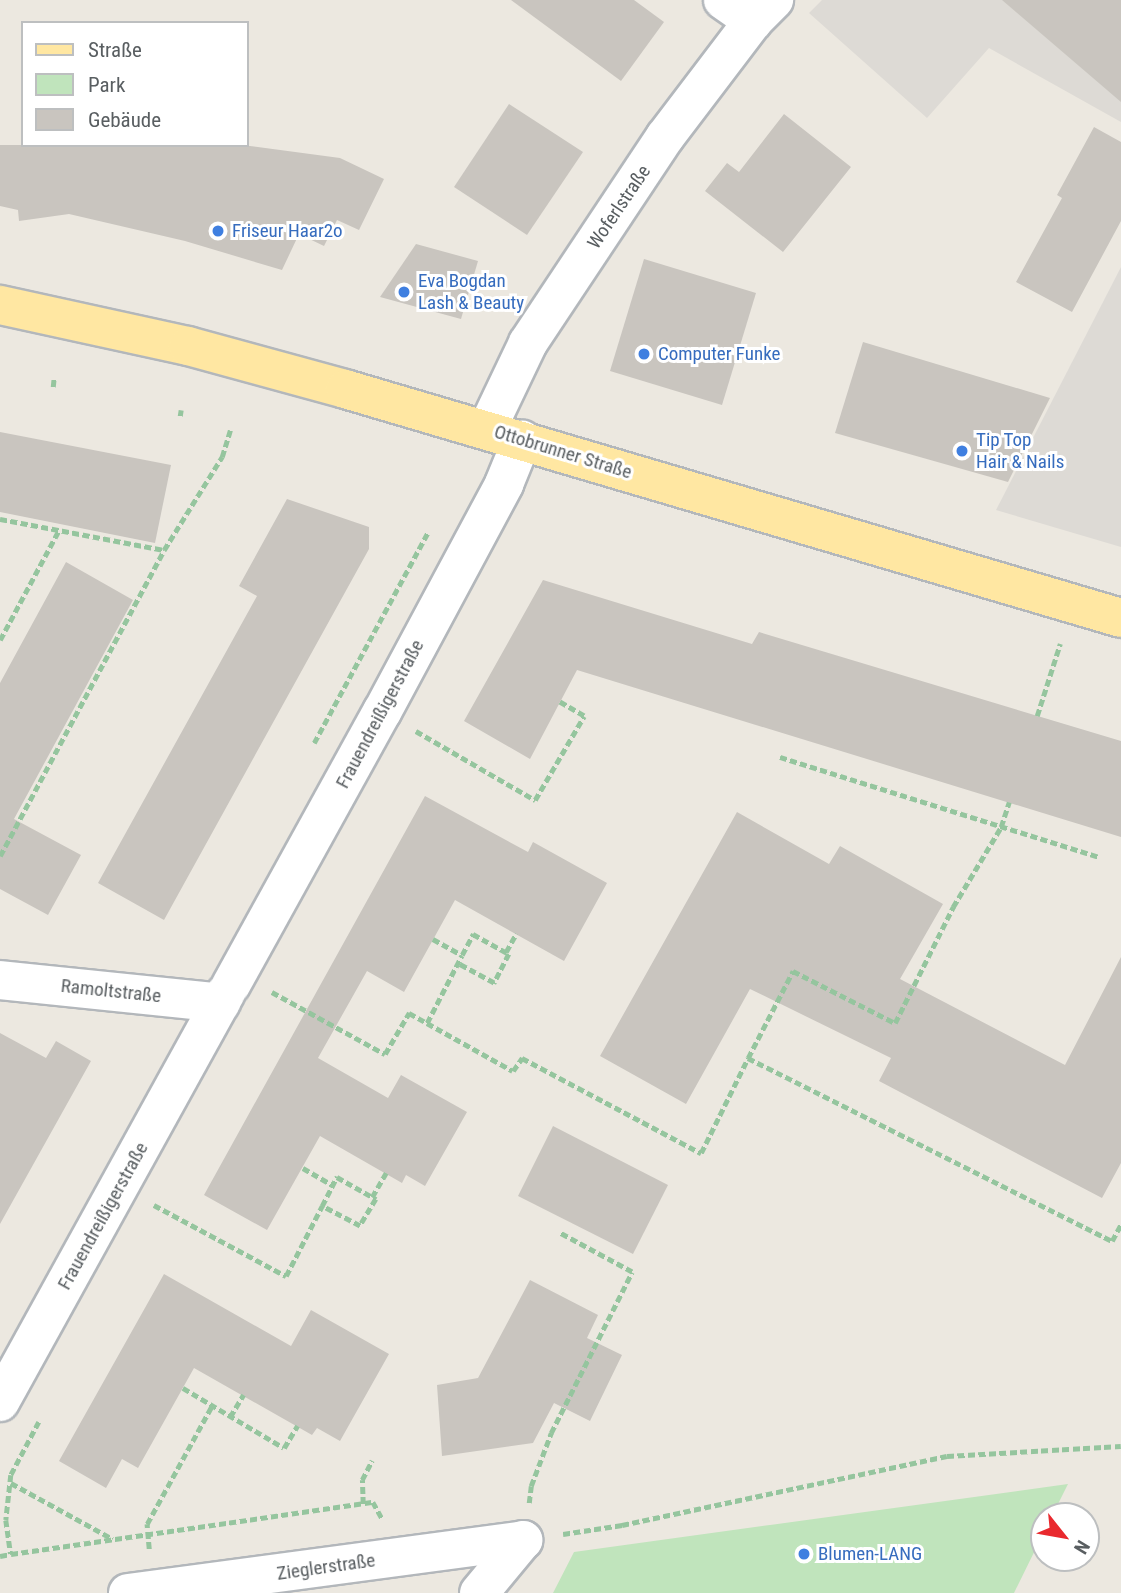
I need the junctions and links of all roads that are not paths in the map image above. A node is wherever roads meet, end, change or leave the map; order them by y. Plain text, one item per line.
1 (750, 7) edge
2 (0, 305) edge
3 (505, 435) junction
4 (1121, 618) edge
5 (0, 980) edge
6 (229, 989) junction
7 (0, 1402) edge
8 (139, 1592) edge
9 (479, 1593) edge

1 - 3 street, Woferlstraße
2 - 3 main road, Ottobrunner Straße
3 - 4 main road, Ottobrunner Straße
3 - 6 street, Frauendreißigerstraße
5 - 6 street, Ramoltstraße
6 - 7 street, Frauendreißigerstraße
8 - 9 street, Zieglerstraße

